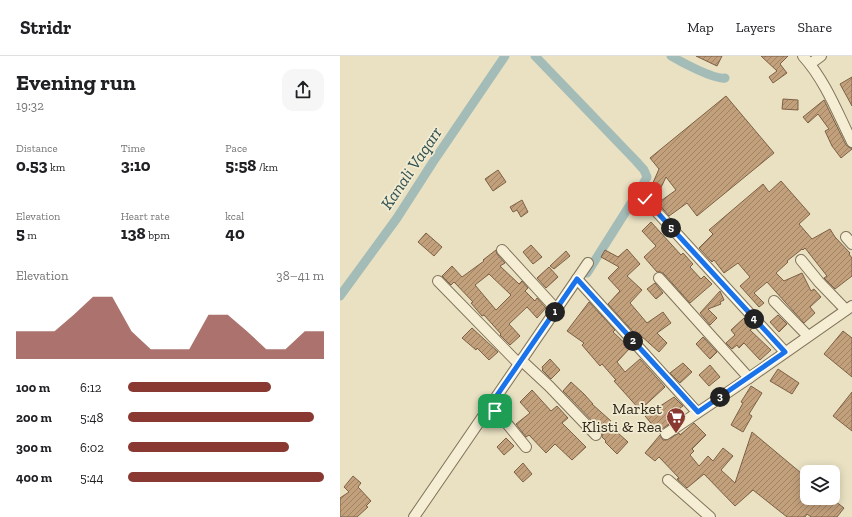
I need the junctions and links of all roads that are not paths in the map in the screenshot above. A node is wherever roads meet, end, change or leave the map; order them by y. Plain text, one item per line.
1 (821, 56) edge
2 (806, 60) edge
3 (852, 142) edge
4 (645, 199) dead end
5 (502, 250) dead end
6 (801, 260) dead end
7 (588, 263) dead end
8 (660, 278) dead end
9 (577, 279) junction
10 (438, 281) dead end
11 (774, 300) dead end
12 (849, 308) edge
13 (556, 309) junction
14 (808, 336) junction
15 (785, 352) junction
16 (520, 362) junction
17 (749, 378) junction
18 (489, 407) junction
19 (698, 412) junction
20 (666, 434) dead end
21 (596, 435) dead end
22 (526, 447) dead end
23 (668, 480) dead end
24 (414, 517) edge
25 (710, 517) edge

1 - 2 street
2 - 3 street
4 - 15 street
5 - 13 street
6 - 12 street
7 - 9 street
8 - 17 street
9 - 13 street
9 - 19 street
10 - 16 street
11 - 14 street
12 - 14 street
13 - 16 street
14 - 15 street
15 - 17 street
16 - 18 street
16 - 21 street
17 - 19 street
18 - 22 street
18 - 24 street
19 - 20 street
23 - 25 street

